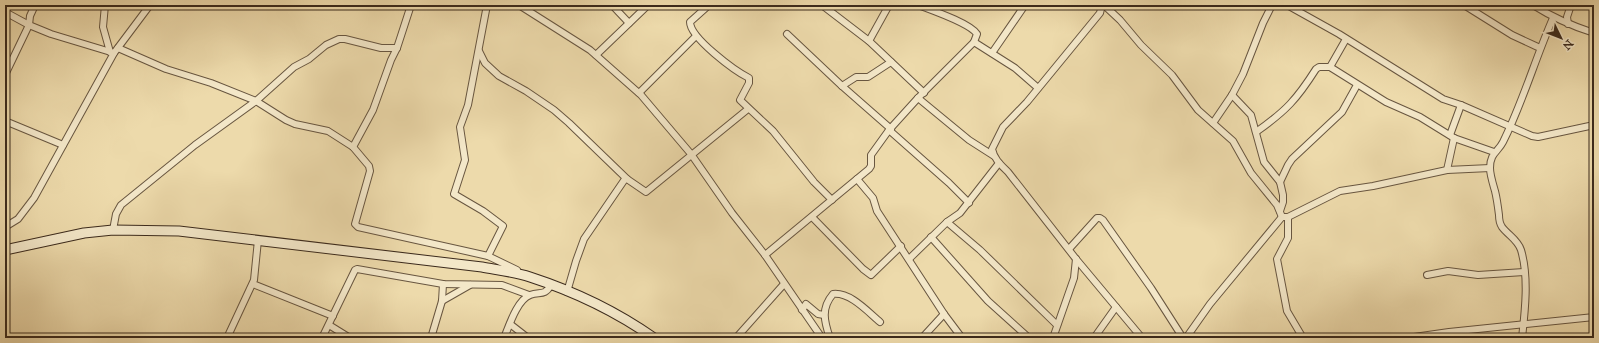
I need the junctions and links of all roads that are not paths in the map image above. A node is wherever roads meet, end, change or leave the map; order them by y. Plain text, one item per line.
1 (35, 5) edge
2 (105, 5) edge
3 (150, 5) edge
4 (411, 5) edge
5 (487, 5) edge
6 (519, 5) edge
7 (612, 5) edge
8 (648, 5) edge
9 (709, 5) edge
10 (822, 5) edge
11 (889, 5) edge
12 (918, 5) edge
13 (1025, 5) edge
14 (1103, 5) edge
15 (1272, 5) edge
16 (1287, 5) edge
17 (1464, 5) edge
18 (1532, 5) edge
19 (1571, 5) edge
20 (1300, 8) edge
21 (5, 12) edge
22 (1553, 18) junction
23 (629, 23) junction
24 (1568, 24) junction
25 (29, 25) junction
26 (1594, 33) edge
27 (787, 34) dead end
28 (696, 36) junction
29 (1346, 39) junction
30 (869, 41) junction
31 (974, 42) junction
32 (397, 48) junction
33 (1540, 48) junction
34 (114, 51) junction
35 (479, 51) junction
36 (992, 53) junction
37 (596, 55) junction
38 (891, 62) junction
39 (1330, 67) junction
40 (5, 75) edge
41 (1358, 85) junction
42 (842, 86) junction
43 (1038, 88) junction
44 (640, 93) junction
45 (924, 93) junction
46 (1232, 95) junction
47 (918, 98) junction
48 (256, 101) junction
49 (1461, 105) junction
50 (748, 109) junction
51 (5, 121) edge
52 (1213, 123) junction
53 (1594, 125) edge
54 (1510, 126) junction
55 (890, 130) junction
56 (1256, 132) junction
57 (1452, 137) junction
58 (63, 145) junction
59 (353, 147) junction
60 (1494, 152) junction
61 (691, 154) junction
62 (994, 156) junction
63 (999, 164) junction
64 (1490, 168) junction
65 (1447, 170) junction
66 (627, 179) junction
67 (857, 179) junction
68 (1280, 182) junction
69 (832, 200) junction
70 (969, 203) junction
71 (1283, 215) junction
72 (812, 217) junction
73 (947, 222) junction
74 (5, 228) edge
75 (113, 230) junction
76 (931, 237) junction
77 (258, 240) junction
78 (901, 246) junction
79 (1069, 249) junction
80 (5, 250) edge
81 (766, 255) junction
82 (488, 256) junction
83 (909, 259) junction
84 (1076, 259) junction
85 (1524, 272) junction
86 (1427, 275) dead end
87 (530, 277) junction
88 (253, 284) junction
89 (443, 284) junction
90 (784, 284) junction
91 (470, 285) junction
92 (551, 285) junction
93 (567, 292) junction
94 (529, 295) junction
95 (442, 302) junction
96 (1116, 306) junction
97 (802, 310) junction
98 (944, 314) junction
99 (333, 316) junction
100 (824, 316) junction
101 (1594, 318) edge
102 (880, 322) dead end
103 (510, 324) junction
104 (329, 325) junction
105 (1056, 325) junction
106 (1523, 326) junction
107 (1449, 335) edge
108 (227, 338) edge
109 (322, 338) edge
110 (350, 338) edge
111 (430, 338) edge
112 (504, 338) edge
113 (528, 338) edge
114 (654, 338) edge
115 (736, 338) edge
116 (822, 338) edge
117 (830, 338) edge
118 (922, 338) edge
119 (962, 338) edge
120 (1029, 338) edge
121 (1053, 338) edge
122 (1094, 338) edge
123 (1142, 338) edge
124 (1185, 338) edge
125 (1303, 338) edge
126 (1408, 338) edge
127 (1522, 338) edge

1 - 25 street
2 - 34 street
3 - 34 street
4 - 32 street
5 - 35 street
6 - 37 street
7 - 23 street
8 - 23 street
9 - 28 street
10 - 30 street
11 - 30 street
12 - 31 street
13 - 36 street
14 - 43 street
14 - 52 street
15 - 46 street
16 - 20 street
17 - 33 street
18 - 22 street
19 - 24 street
20 - 29 street
21 - 25 street
22 - 24 street
22 - 33 street
23 - 37 street
24 - 26 street
25 - 34 street
25 - 40 street
27 - 42 street
28 - 44 street
28 - 50 street
29 - 39 street
29 - 49 street
30 - 38 street
31 - 36 street
31 - 45 street
32 - 48 street
32 - 59 street
33 - 54 street
34 - 48 street
34 - 58 street
35 - 66 street
35 - 82 street
36 - 43 street
37 - 44 street
38 - 42 street
38 - 45 street
39 - 41 street
39 - 56 street
41 - 57 street
41 - 68 street
42 - 55 street
43 - 62 street
44 - 61 street
45 - 47 street
46 - 52 street
46 - 56 street
47 - 55 street
47 - 62 street
48 - 59 street
48 - 75 street
49 - 54 street
49 - 57 street
50 - 61 street
50 - 69 street
51 - 58 street
52 - 71 street
53 - 54 street
54 - 60 street
55 - 67 street
55 - 70 street
56 - 68 street
57 - 60 street
57 - 65 street
58 - 74 street
59 - 82 street
60 - 64 street
61 - 66 street
61 - 81 street
62 - 63 street
63 - 70 street
63 - 79 street
64 - 65 street
64 - 85 street
65 - 71 street
66 - 93 street
67 - 69 street
67 - 78 street
68 - 71 street
69 - 72 street
70 - 73 street
71 - 124 street
71 - 125 street
72 - 78 street
72 - 81 street
73 - 76 street
73 - 105 street
75 - 77 main road
75 - 80 main road
76 - 83 street
76 - 120 street
77 - 87 main road
77 - 88 street
78 - 83 street
79 - 84 street
79 - 124 street
81 - 90 street
82 - 87 street
83 - 98 street
84 - 96 street
84 - 105 street
85 - 86 street
85 - 106 street
87 - 92 main road
88 - 99 street
88 - 108 street
89 - 91 street
89 - 95 street
89 - 99 street
90 - 97 street
90 - 115 street
91 - 94 street
91 - 95 street
92 - 93 main road
92 - 94 street
93 - 114 main road
94 - 103 street
95 - 111 street
96 - 122 street
96 - 123 street
97 - 100 street
97 - 116 street
98 - 118 street
98 - 119 street
99 - 104 street
100 - 102 street
100 - 117 street
101 - 106 street
103 - 112 street
103 - 113 street
104 - 109 street
104 - 110 street
105 - 121 street
106 - 107 street
106 - 127 street
107 - 126 street

